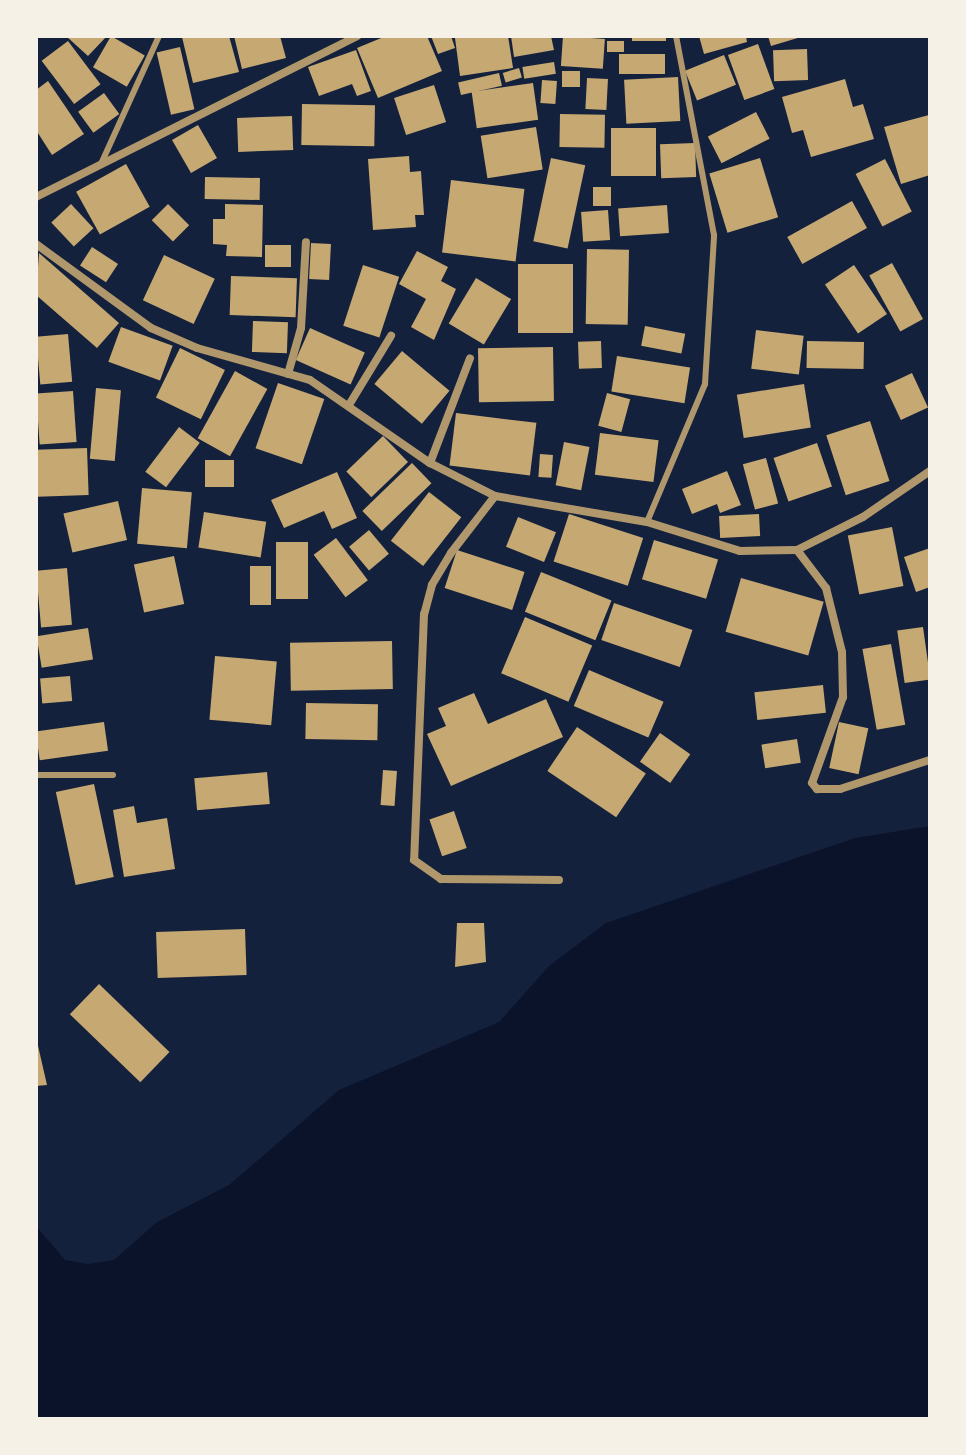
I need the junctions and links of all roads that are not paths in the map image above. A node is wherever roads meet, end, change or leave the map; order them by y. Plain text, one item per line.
1 (159, 36) edge
2 (357, 36) edge
3 (676, 36) edge
4 (101, 164) junction
5 (36, 197) edge
6 (306, 242) dead end
7 (36, 244) edge
8 (391, 336) dead end
9 (470, 358) dead end
10 (288, 374) junction
11 (349, 405) junction
12 (430, 463) junction
13 (930, 471) edge
14 (495, 496) junction
15 (647, 522) junction
16 (797, 550) junction
17 (930, 760) edge
18 (36, 775) edge
19 (113, 775) dead end
20 (559, 880) dead end

1 - 4 lane
2 - 4 street
3 - 15 lane
4 - 5 street
6 - 10 street
7 - 10 street
8 - 11 street
9 - 12 street
10 - 11 street
11 - 12 street
12 - 14 street
13 - 16 street
14 - 15 street
14 - 20 street
15 - 16 street
16 - 17 street
18 - 19 lane

